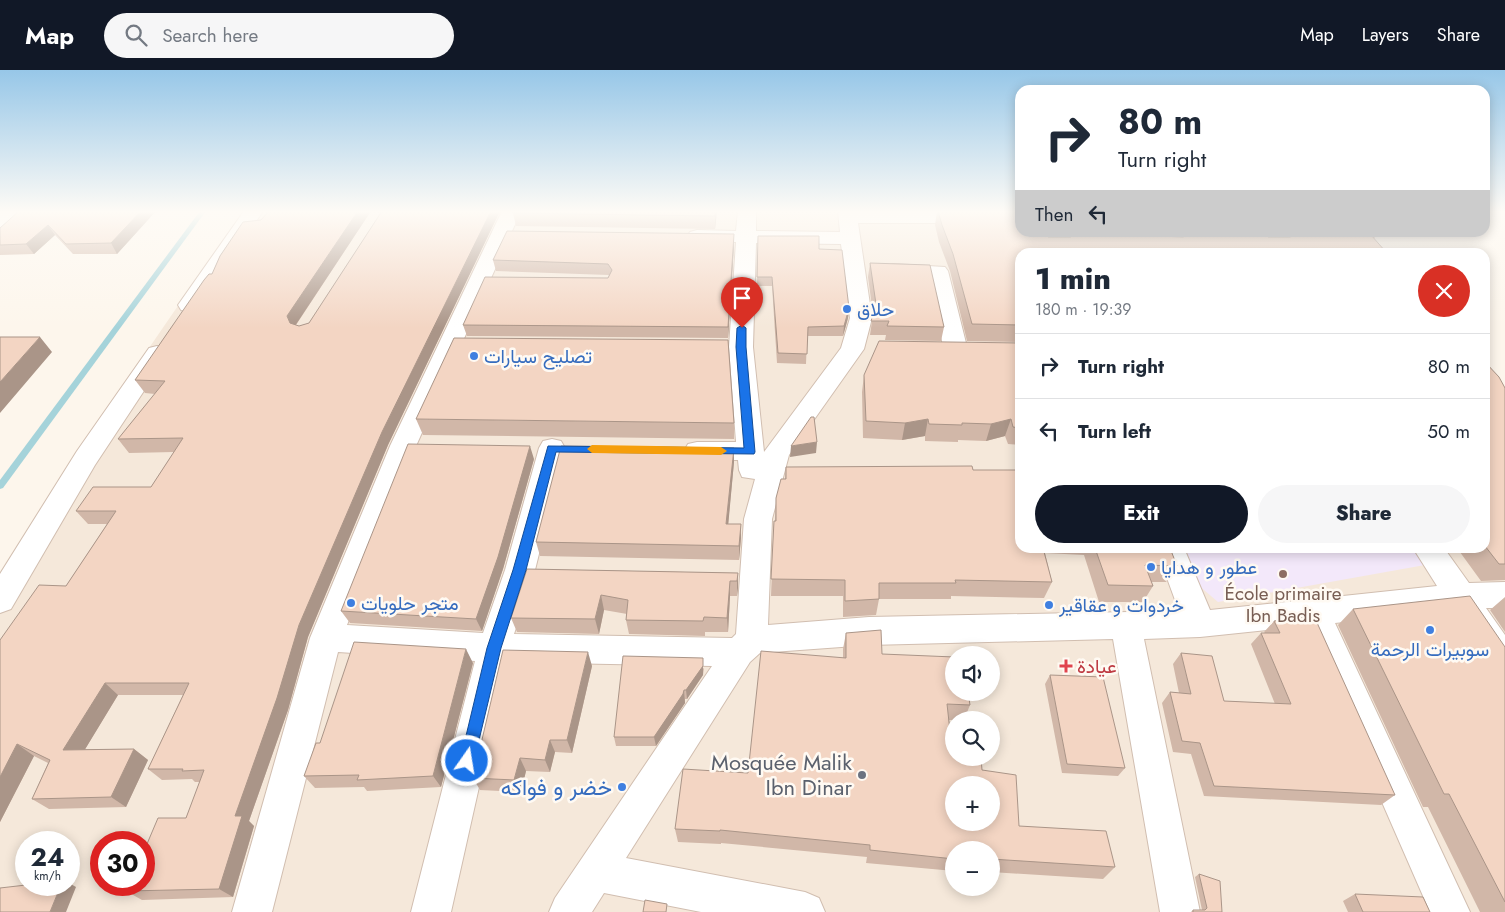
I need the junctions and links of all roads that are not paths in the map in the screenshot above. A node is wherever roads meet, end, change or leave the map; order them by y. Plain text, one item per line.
1 (226, 250) edge
2 (500, 250) edge
3 (743, 250) edge
4 (852, 250) edge
5 (854, 268) junction
6 (956, 351) edge
7 (403, 446) junction
8 (433, 446) edge
9 (552, 448) dead end
10 (671, 450) edge
11 (750, 452) junction
12 (758, 519) junction
13 (1172, 553) edge
14 (1431, 553) edge
15 (726, 573) edge
16 (755, 574) junction
17 (1505, 595) edge
18 (1461, 596) junction
19 (0, 600) edge
20 (1314, 611) junction
21 (1200, 624) junction
22 (1126, 626) junction
23 (326, 638) junction
24 (745, 646) junction
25 (494, 648) junction
26 (1505, 661) edge
27 (595, 872) junction
28 (252, 912) edge
29 (431, 912) edge
30 (569, 912) edge
31 (805, 912) edge
32 (1180, 912) edge
33 (1450, 912) edge

1 - 19 street
2 - 7 street
3 - 11 street
4 - 5 street
5 - 6 street
5 - 12 street
7 - 8 street
7 - 23 street
9 - 25 street
10 - 11 street
11 - 12 street
12 - 16 street
13 - 21 street
14 - 18 street
15 - 16 street
16 - 24 street
17 - 18 street
18 - 20 street
18 - 26 street
20 - 21 street
20 - 33 street
21 - 22 street
22 - 24 street
22 - 32 street
23 - 25 street
23 - 28 street
24 - 25 street
24 - 27 street
25 - 29 street
27 - 30 street
27 - 31 street

